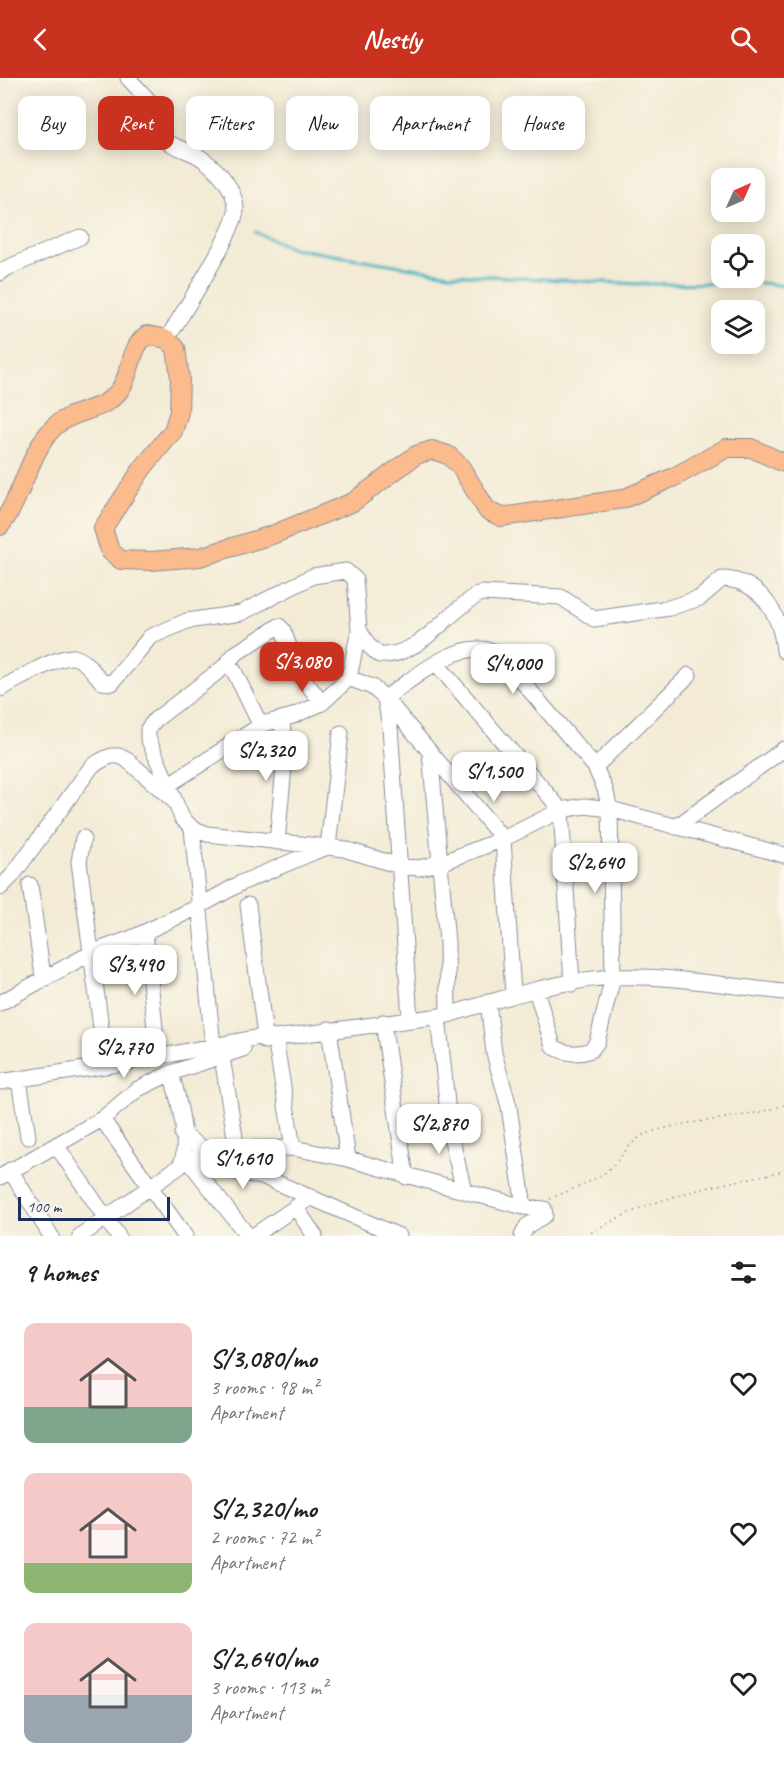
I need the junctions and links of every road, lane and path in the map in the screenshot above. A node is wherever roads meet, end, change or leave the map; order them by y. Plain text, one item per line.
1 (128, 78) edge
2 (80, 237) dead end
3 (0, 273) edge
4 (167, 339) junction
5 (784, 462) edge
6 (0, 526) edge
7 (359, 630) junction
8 (784, 651) edge
9 (436, 663) junction
10 (224, 667) junction
11 (689, 675) dead end
12 (349, 678) junction
13 (0, 689) edge
14 (385, 699) junction
15 (322, 703) junction
16 (281, 720) junction
17 (263, 724) junction
18 (341, 733) dead end
19 (784, 749) edge
20 (430, 752) junction
21 (595, 766) junction
22 (168, 785) junction
23 (176, 803) junction
24 (610, 809) junction
25 (561, 810) junction
26 (676, 827) junction
27 (192, 828) junction
28 (83, 838) dead end
29 (503, 839) junction
30 (277, 842) junction
31 (328, 848) junction
32 (784, 855) edge
33 (440, 862) junction
34 (400, 866) junction
35 (30, 885) dead end
36 (0, 888) edge
37 (248, 905) dead end
38 (198, 908) junction
39 (145, 932) junction
40 (93, 952) junction
41 (43, 977) junction
42 (613, 977) junction
43 (572, 984) junction
44 (536, 990) junction
45 (784, 992) edge
46 (513, 994) junction
47 (488, 1002) junction
48 (0, 1003) edge
49 (443, 1015) junction
50 (410, 1019) junction
51 (383, 1022) junction
52 (329, 1029) junction
53 (102, 1035) dead end
54 (270, 1037) junction
55 (217, 1052) junction
56 (158, 1057) junction
57 (171, 1073) junction
58 (18, 1080) junction
59 (0, 1082) edge
60 (784, 1105) edge
61 (102, 1119) junction
62 (182, 1134) junction
63 (28, 1137) dead end
64 (56, 1144) junction
65 (293, 1148) junction
66 (237, 1150) junction
67 (185, 1156) junction
68 (348, 1159) junction
69 (784, 1172) edge
70 (5, 1174) edge
71 (406, 1177) junction
72 (151, 1187) junction
73 (464, 1191) junction
74 (311, 1197) junction
75 (524, 1207) junction
76 (296, 1208) junction
77 (546, 1210) junction
78 (106, 1218) junction
79 (51, 1236) edge
80 (80, 1236) edge
81 (118, 1236) edge
82 (184, 1236) edge
83 (251, 1236) edge
84 (315, 1236) edge
85 (399, 1236) edge
86 (522, 1236) edge
87 (586, 1236) edge

1 - 4 street
2 - 3 street
4 - 5 main road
4 - 6 main road
7 - 8 street
7 - 12 street
7 - 13 street
9 - 14 street
9 - 21 street
9 - 25 street
10 - 15 street
10 - 17 street
10 - 22 street
11 - 21 street
12 - 14 street
12 - 15 street
14 - 20 street
14 - 34 street
15 - 16 street
16 - 17 street
16 - 30 street
17 - 22 street
18 - 31 street
19 - 26 street
20 - 29 street
20 - 33 street
21 - 24 street
22 - 23 street
23 - 27 street
23 - 36 street
24 - 25 street
24 - 26 street
24 - 42 street
25 - 29 street
25 - 43 street
26 - 32 street
27 - 30 street
27 - 38 street
28 - 40 street
29 - 33 street
29 - 46 street
30 - 31 street
31 - 34 street
31 - 38 street
33 - 34 street
33 - 49 street
34 - 50 street
35 - 41 street
37 - 54 street
38 - 39 street
38 - 55 street
39 - 40 street
39 - 56 street
40 - 41 street
40 - 53 street
41 - 48 street
42 - 43 street
42 - 44 street
42 - 45 street
43 - 44 street
44 - 46 street
46 - 47 street
47 - 49 street
47 - 75 street
49 - 50 street
49 - 73 street
50 - 51 street
51 - 52 street
51 - 71 street
52 - 54 street
52 - 68 street
54 - 55 street
54 - 65 street
55 - 56 street
55 - 57 street
55 - 66 street
56 - 58 street
57 - 61 street
57 - 62 street
58 - 59 street
58 - 63 street
60 - 77 path
61 - 64 street
61 - 72 street
62 - 66 street
62 - 67 street
64 - 70 street
64 - 78 street
65 - 66 street
65 - 68 street
67 - 72 street
67 - 74 street
67 - 83 street
68 - 71 street
69 - 87 path
70 - 79 street
71 - 73 street
72 - 78 street
72 - 82 street
73 - 75 street
74 - 76 street
74 - 85 street
75 - 77 street
76 - 83 street
76 - 84 street
77 - 86 street
78 - 80 street
78 - 81 street

